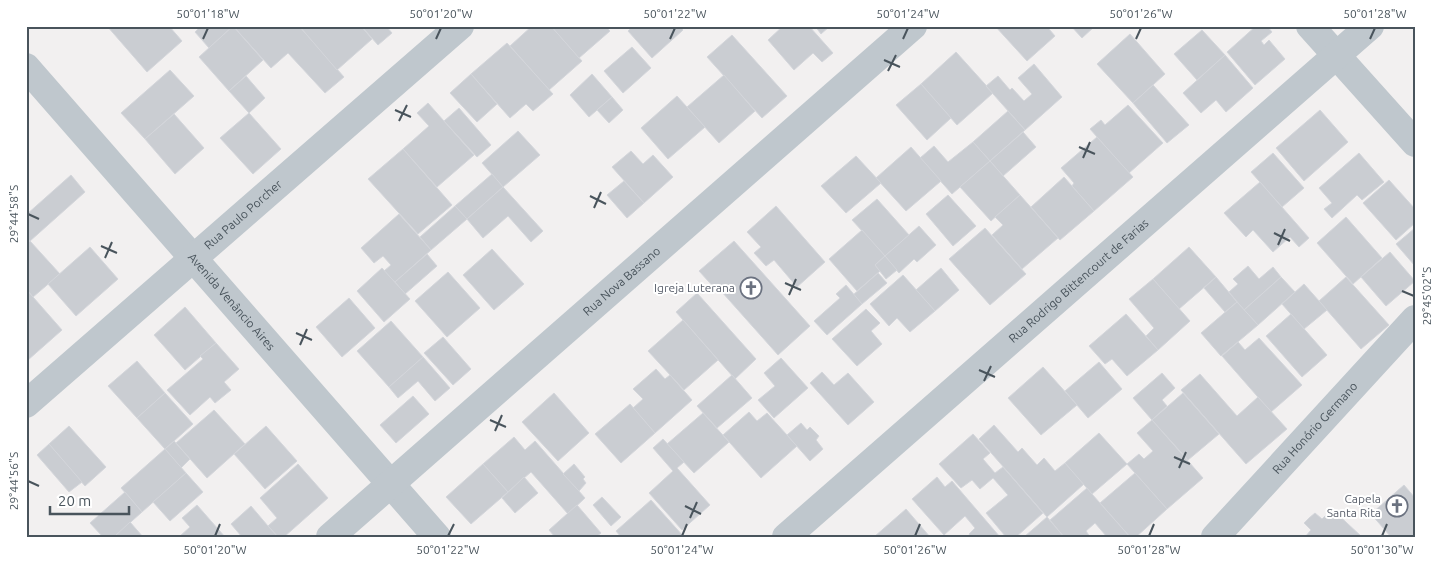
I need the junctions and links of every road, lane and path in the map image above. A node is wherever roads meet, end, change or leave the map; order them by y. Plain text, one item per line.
1 (460, 26) edge
2 (913, 26) edge
3 (1310, 26) edge
4 (1370, 26) edge
5 (1337, 56) junction
6 (26, 67) edge
7 (1415, 143) edge
8 (194, 258) junction
9 (1415, 319) edge
10 (26, 404) edge
11 (390, 484) junction
12 (330, 537) edge
13 (437, 537) edge
14 (786, 537) edge
15 (1215, 537) edge

1 - 8 street, Rua Paulo Porcher
2 - 11 street, Rua Nova Bassano
3 - 5 street
4 - 5 street, Rua Rodrigo Bittencourt de Farias
5 - 7 street
5 - 14 street, Rua Rodrigo Bittencourt de Farias
6 - 8 street, Avenida Venâncio Aires
8 - 10 street, Rua Paulo Porcher
8 - 11 street, Avenida Venâncio Aires
9 - 15 street, Rua Honório Germano
11 - 12 street, Rua Nova Bassano
11 - 13 street, Avenida Venâncio Aires

